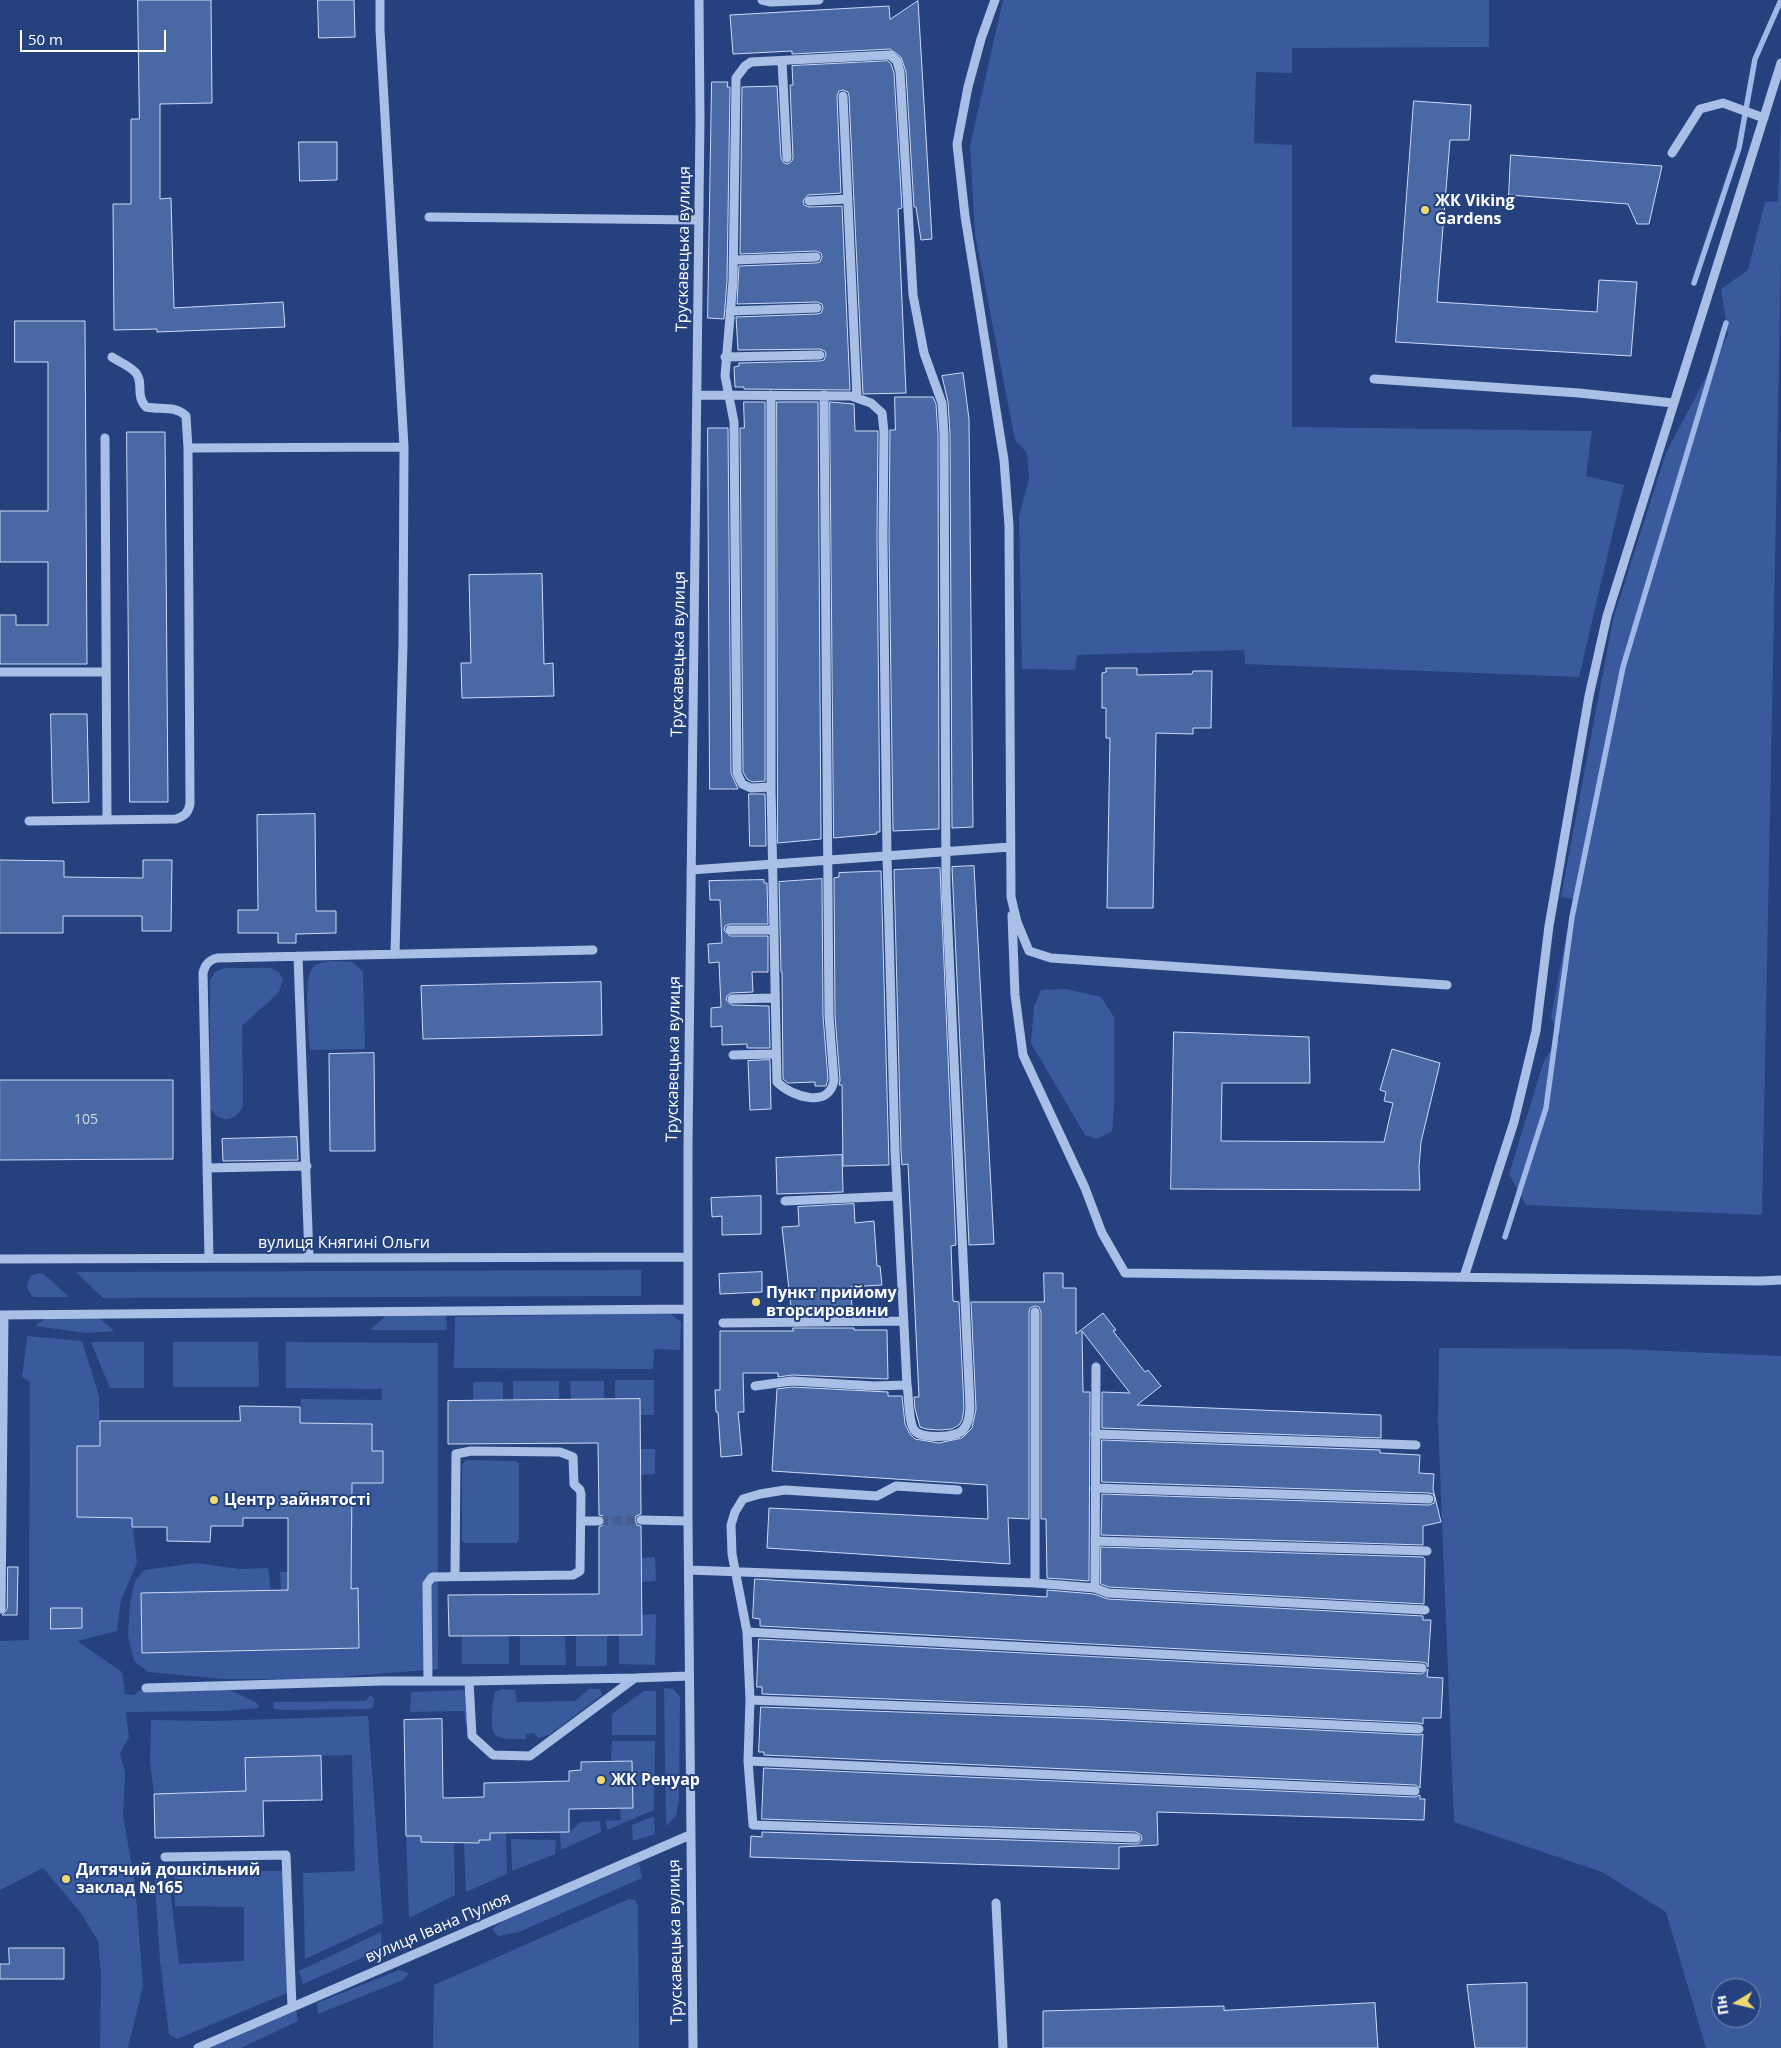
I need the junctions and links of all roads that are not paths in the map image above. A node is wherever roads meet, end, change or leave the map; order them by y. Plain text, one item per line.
1 (380, 0) edge
2 (698, 0) edge
3 (762, 0) edge
4 (819, 0) edge
5 (995, 0) edge
6 (782, 61) junction
7 (1781, 63) edge
8 (843, 96) dead end
9 (1764, 118) junction
10 (1672, 152) dead end
11 (787, 158) dead end
12 (848, 199) junction
13 (809, 200) dead end
14 (429, 217) dead end
15 (699, 220) junction
16 (816, 257) dead end
17 (734, 260) junction
18 (817, 308) dead end
19 (730, 311) junction
20 (820, 355) dead end
21 (112, 357) dead end
22 (725, 357) junction
23 (1374, 379) dead end
24 (697, 395) junction
25 (729, 395) junction
26 (771, 395) junction
27 (824, 396) junction
28 (857, 398) junction
29 (1673, 403) junction
30 (104, 438) dead end
31 (404, 446) junction
32 (188, 448) junction
33 (0, 672) edge
34 (106, 672) junction
35 (771, 787) junction
36 (107, 820) junction
37 (29, 821) dead end
38 (1010, 847) junction
39 (946, 852) junction
40 (887, 856) junction
41 (828, 860) junction
42 (772, 864) junction
43 (691, 870) junction
44 (1011, 897) junction
45 (730, 930) dead end
46 (773, 930) junction
47 (593, 950) dead end
48 (395, 954) junction
49 (298, 956) junction
50 (1447, 985) dead end
51 (774, 998) junction
52 (732, 999) dead end
53 (775, 1054) junction
54 (733, 1055) dead end
55 (307, 1166) junction
56 (207, 1168) junction
57 (897, 1196) junction
58 (785, 1201) dead end
59 (688, 1256) junction
60 (210, 1258) junction
61 (309, 1258) junction
62 (0, 1259) edge
63 (1464, 1277) junction
64 (1781, 1280) edge
65 (687, 1309) junction
66 (1035, 1312) dead end
67 (2, 1315) edge
68 (904, 1321) junction
69 (722, 1323) dead end
70 (1096, 1366) dead end
71 (907, 1385) junction
72 (754, 1386) dead end
73 (1095, 1434) junction
74 (1416, 1445) dead end
75 (1095, 1488) junction
76 (958, 1490) dead end
77 (1429, 1499) dead end
78 (641, 1520) tunnel mouth
79 (581, 1521) junction
80 (599, 1521) tunnel mouth
81 (688, 1521) junction
82 (1095, 1541) junction
83 (1428, 1551) dead end
84 (690, 1570) junction
85 (735, 1572) junction
86 (455, 1575) junction
87 (1035, 1583) junction
88 (1095, 1588) junction
89 (1, 1609) edge
90 (1425, 1610) dead end
91 (747, 1632) junction
92 (1422, 1668) dead end
93 (689, 1676) junction
94 (635, 1678) junction
95 (428, 1681) junction
96 (469, 1681) junction
97 (146, 1688) dead end
98 (750, 1700) junction
99 (1418, 1729) dead end
100 (748, 1762) junction
101 (1415, 1791) dead end
102 (690, 1835) junction
103 (1136, 1838) dead end
104 (165, 1857) dead end
105 (996, 1904) dead end
106 (292, 2007) junction
107 (198, 2048) edge
108 (693, 2048) edge
109 (1003, 2048) edge

1 - 31 street
2 - 15 street, Трускавецька вулиця
3 - 4 street
5 - 38 street
6 - 11 street
6 - 17 street
6 - 39 street
7 - 9 street
8 - 12 street
9 - 10 street
9 - 29 street
12 - 13 street
12 - 28 street
14 - 15 street
15 - 24 street, Трускавецька вулиця
16 - 17 street
17 - 19 street
18 - 19 street
19 - 22 street
20 - 22 street
21 - 32 street
22 - 25 street
23 - 29 street
24 - 25 street
24 - 43 street, Трускавецька вулиця
25 - 26 street
25 - 35 street
26 - 27 street
26 - 35 street
27 - 28 street
27 - 41 street
28 - 40 street
29 - 63 street
30 - 34 street
31 - 32 street
31 - 48 street
32 - 36 street
33 - 34 street
34 - 36 street
35 - 42 street
36 - 37 street
38 - 39 street
38 - 44 street
39 - 40 street
39 - 71 street
40 - 41 street
40 - 57 street
41 - 42 street
41 - 53 street
42 - 43 street
42 - 46 street
43 - 59 street, Трускавецька вулиця
44 - 50 street
44 - 63 street
45 - 46 street
46 - 51 street
47 - 48 street
48 - 49 street
49 - 55 street
49 - 56 street
51 - 52 street
51 - 53 street
53 - 54 street
55 - 56 street
55 - 61 street
56 - 60 street
57 - 58 street
57 - 68 street
59 - 61 street, вулиця Княгині Ольги
59 - 65 street, Трускавецька вулиця
60 - 61 street, вулиця Княгині Ольги
60 - 62 street, вулиця Княгині Ольги
63 - 64 street
65 - 67 street
65 - 81 street, Трускавецька вулиця
66 - 87 street
67 - 89 street
68 - 69 street
68 - 71 street
70 - 73 street
71 - 72 street
73 - 74 street
73 - 75 street
75 - 77 street
75 - 82 street
76 - 85 street
78 - 81 street
79 - 80 street
79 - 86 street
79 - 86 street
81 - 84 street, Трускавецька вулиця
82 - 83 street
82 - 88 street
84 - 85 street
84 - 93 street, Трускавецька вулиця
85 - 87 street
85 - 91 street
86 - 95 street
87 - 88 street
88 - 90 street
91 - 92 street
91 - 98 street
93 - 94 street
93 - 102 street, Трускавецька вулиця
94 - 96 street
94 - 96 street
95 - 96 street
95 - 97 street
98 - 99 street
98 - 100 street
100 - 101 street
100 - 103 street
102 - 106 street, вулиця Івана Пулюя
102 - 108 street, Трускавецька вулиця
104 - 106 street
105 - 109 street
106 - 107 street, вулиця Івана Пулюя

